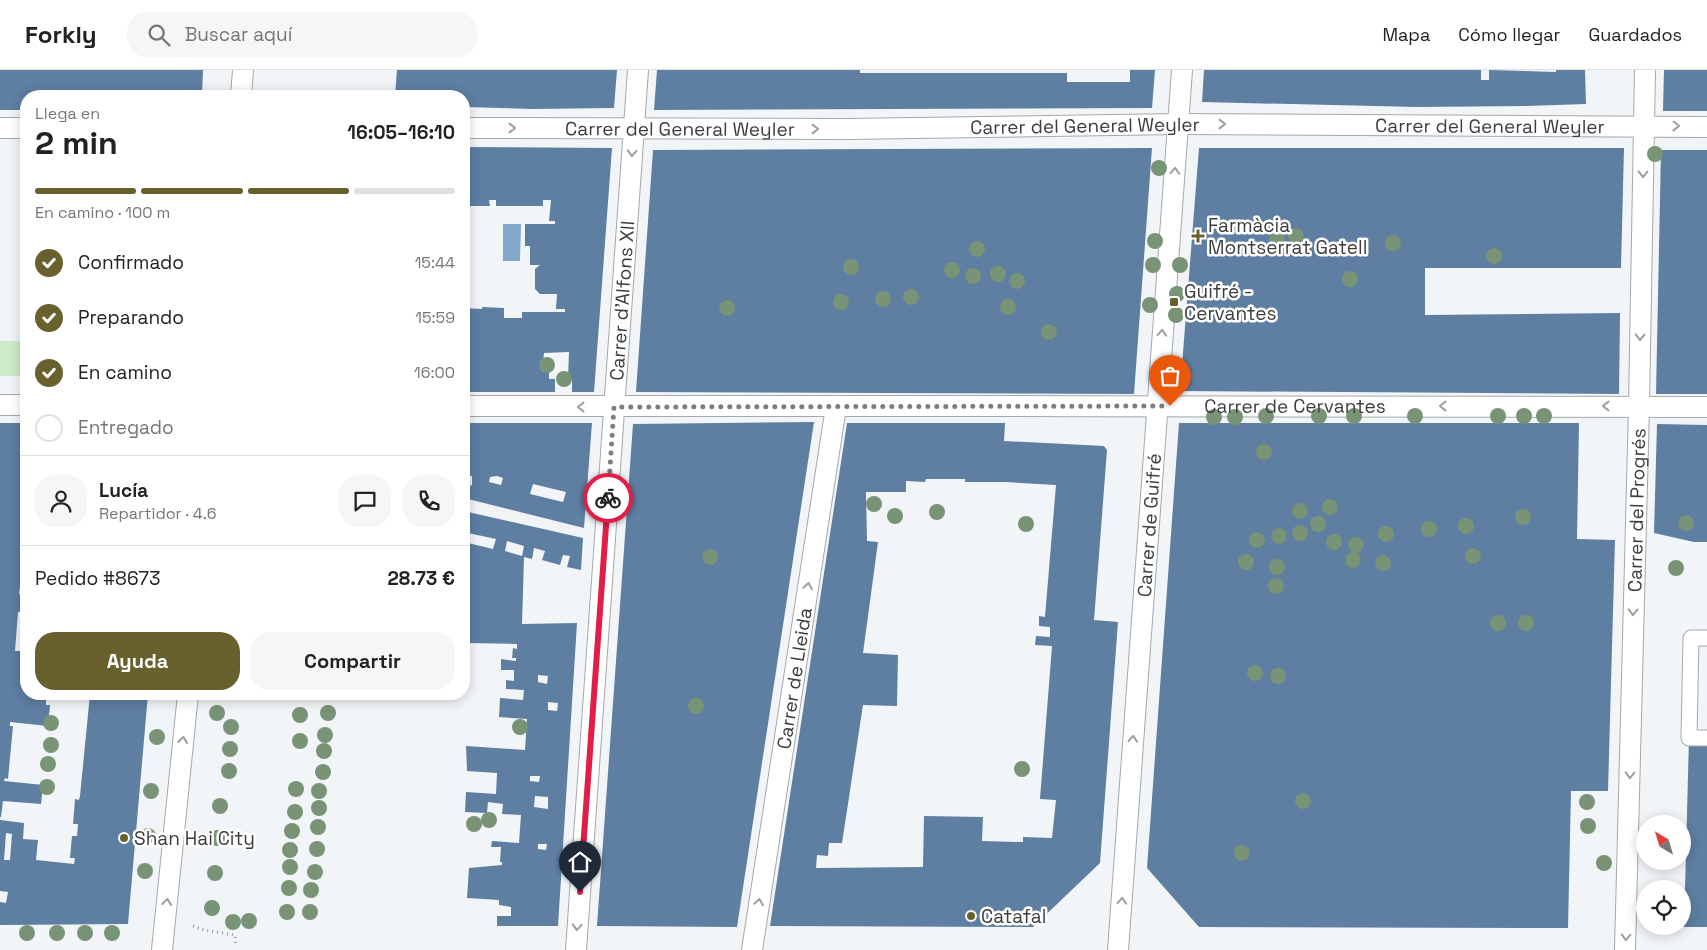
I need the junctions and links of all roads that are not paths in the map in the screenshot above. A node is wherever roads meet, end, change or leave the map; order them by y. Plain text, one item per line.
1 (243, 70) edge
2 (638, 70) edge
3 (1182, 70) edge
4 (1645, 70) edge
5 (241, 90) edge
6 (1178, 124) junction
7 (1644, 126) junction
8 (1707, 126) edge
9 (0, 128) edge
10 (20, 128) edge
11 (470, 128) edge
12 (633, 128) junction
13 (0, 405) edge
14 (20, 405) edge
15 (470, 406) edge
16 (1157, 406) junction
17 (1639, 406) junction
18 (1707, 406) edge
19 (614, 407) junction
20 (836, 407) junction
21 (1707, 638) edge
22 (187, 700) edge
23 (1707, 738) edge
24 (162, 950) edge
25 (576, 950) edge
26 (752, 950) edge
27 (1118, 950) edge
28 (1625, 950) edge

1 - 5 street
2 - 12 street, Carrer d'Alfons XII
3 - 6 street, Carrer de Guifré
4 - 7 street, Carrer del Progrés
6 -> 7 street, Carrer del General Weyler
12 -> 6 street, Carrer del General Weyler
16 -> 6 street, Carrer de Guifré
7 -> 8 street, Carrer del General Weyler
7 -> 17 street, Carrer del Progrés
9 - 10 street
11 -> 12 street, Carrer del General Weyler
12 -> 19 street, Carrer d'Alfons XII
13 - 14 street
19 -> 15 street, Carrer de Cervantes
17 -> 16 street, Carrer de Cervantes
16 - 20 street, Carrer de Cervantes
27 -> 16 street, Carrer de Guifré
17 - 18 street, Carrer de Cervantes
17 -> 28 street, Carrer del Progrés
19 - 20 street, Carrer de Cervantes
19 -> 25 street, Carrer d'Alfons XII
26 -> 20 street, Carrer de Lleida
21 - 23 street
24 -> 22 street

